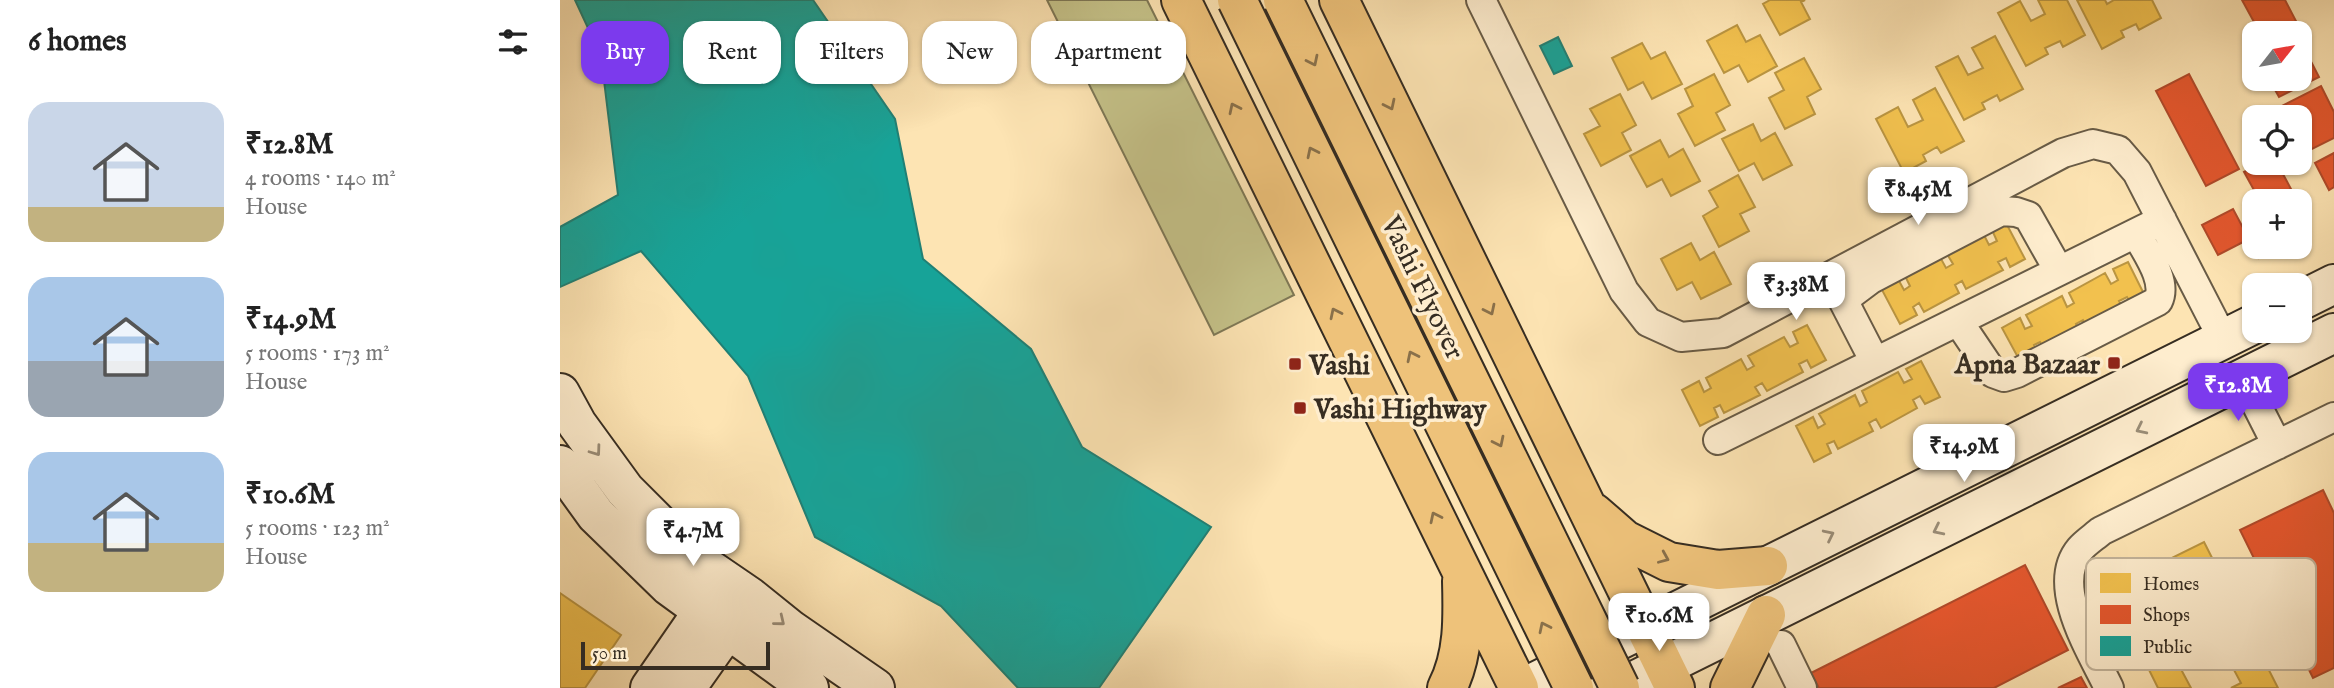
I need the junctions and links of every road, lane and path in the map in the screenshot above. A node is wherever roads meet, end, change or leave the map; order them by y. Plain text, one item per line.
1 (1181, 0) edge
2 (1237, 0) edge
3 (1283, 0) edge
4 (1339, 0) edge
5 (1481, 0) edge
6 (2162, 220) junction
7 (2136, 233) junction
8 (2059, 271) junction
9 (2334, 284) edge
10 (2312, 295) edge
11 (1958, 321) junction
12 (2239, 332) edge
13 (2334, 333) edge
14 (1875, 362) junction
15 (2243, 378) junction
16 (560, 393) edge
17 (2334, 416) edge
18 (1718, 440) dead end
19 (2277, 445) junction
20 (560, 465) edge
21 (1587, 508) junction
22 (1768, 566) junction
23 (1462, 571) junction
24 (737, 589) junction
25 (715, 621) junction
26 (1645, 627) junction
27 (1773, 630) junction
28 (2086, 640) edge
29 (2100, 670) edge
30 (1670, 677) edge
31 (650, 688) edge
32 (686, 688) edge
33 (809, 688) edge
34 (875, 688) edge
35 (1447, 688) edge
36 (1521, 688) edge
37 (1574, 688) edge
38 (1620, 688) edge
39 (1730, 688) edge
40 (1802, 688) edge
41 (2109, 688) edge

23 -> 1 highway
37 -> 2 highway, Vashi Flyover, bridge
3 -> 38 highway, Vashi Flyover, bridge
4 -> 21 highway
5 - 6 street
6 - 7 street
6 - 12 street
7 - 8 street
7 - 11 street
8 - 11 street
8 - 14 street
9 - 10 main road
11 - 14 street
12 - 15 main road
22 -> 12 main road
13 - 15 main road
14 - 18 street
15 - 19 street
15 -> 27 main road
16 -> 24 main road
17 - 19 street
19 - 28 street
20 - 25 main road
21 -> 22 highway
21 - 26 highway
22 - 26 main road
23 - 35 highway
23 - 36 highway
24 - 25 main road
24 -> 34 main road
25 - 31 main road
25 - 32 main road
25 - 33 main road
26 - 30 highway
26 - 36 main road
27 - 30 main road
27 - 39 highway
27 - 40 street
29 - 41 street
30 - 38 main road

